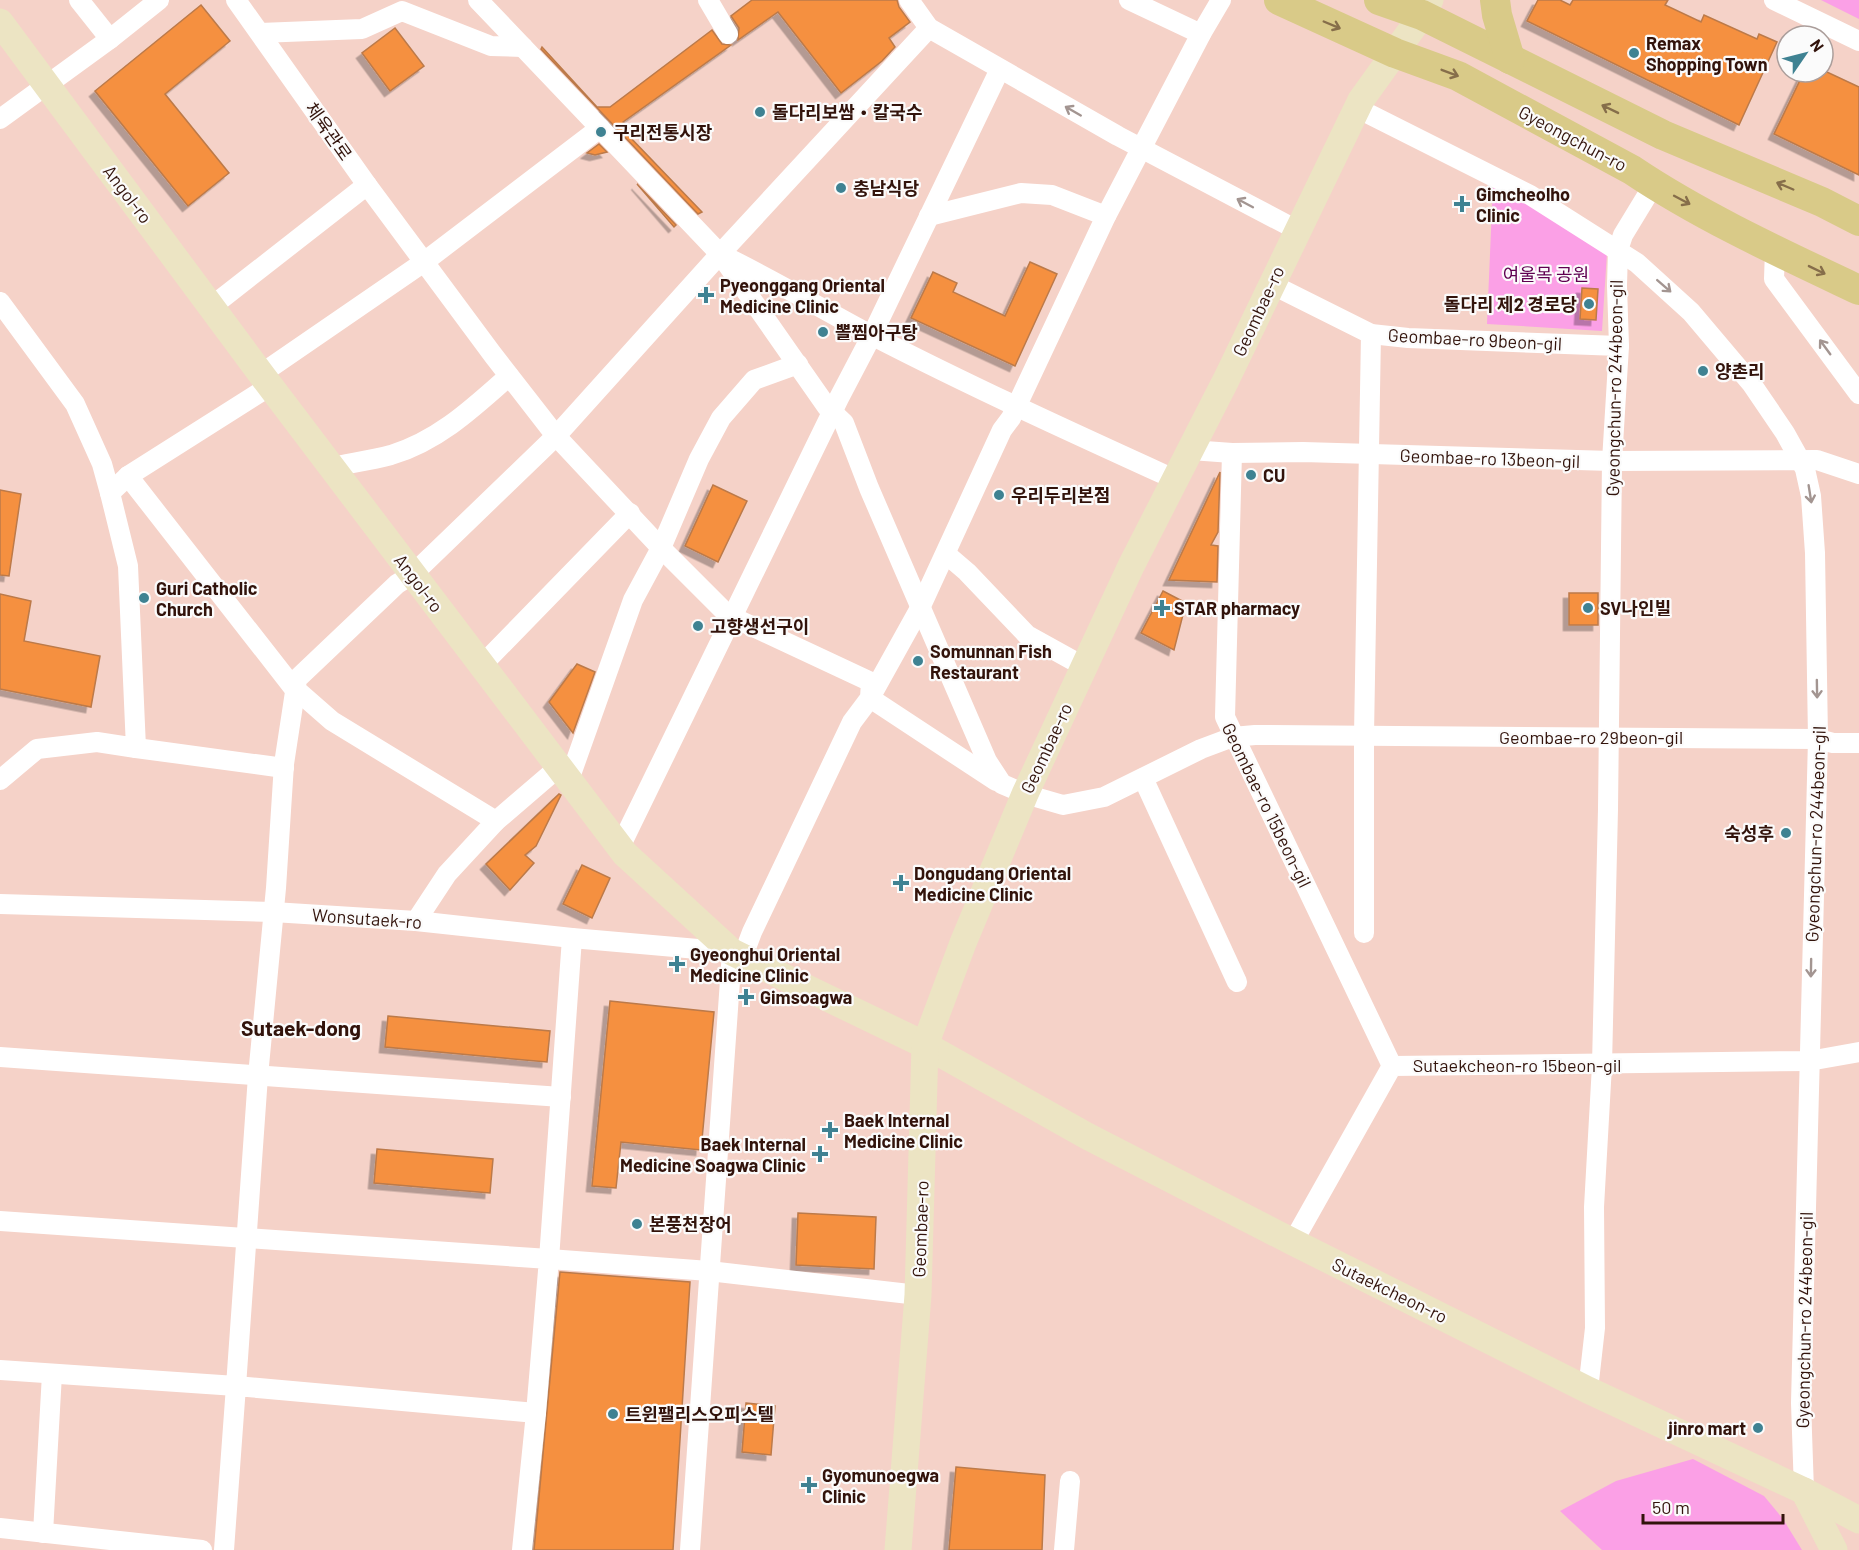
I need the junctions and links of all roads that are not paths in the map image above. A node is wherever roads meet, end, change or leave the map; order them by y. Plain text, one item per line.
1 (79, 0) edge
2 (159, 0) edge
3 (236, 0) edge
4 (478, 0) edge
5 (708, 0) edge
6 (909, 0) edge
7 (1129, 0) edge
8 (1221, 0) edge
9 (1280, 0) edge
10 (1379, 0) edge
11 (1451, 0) edge
12 (1495, 0) edge
13 (1774, 0) edge
14 (1426, 7) edge
15 (0, 22) edge
16 (929, 28) junction
17 (260, 33) junction
18 (728, 34) dead end
19 (1201, 34) junction
20 (110, 39) junction
21 (1859, 41) edge
22 (523, 46) junction
23 (1395, 53) junction
24 (1510, 59) junction
25 (1000, 69) junction
26 (47, 86) junction
27 (1357, 108) junction
28 (0, 119) edge
29 (600, 128) junction
30 (1142, 148) junction
31 (1654, 184) junction
32 (367, 185) junction
33 (929, 216) junction
34 (1106, 216) junction
35 (1859, 221) edge
36 (1297, 230) junction
37 (1618, 250) junction
38 (1775, 250) junction
39 (720, 254) junction
40 (424, 262) junction
41 (1271, 284) junction
42 (1859, 290) edge
43 (0, 302) edge
44 (211, 307) junction
45 (1371, 334) junction
46 (872, 335) junction
47 (1619, 346) junction
48 (798, 364) junction
49 (509, 376) junction
50 (266, 380) junction
51 (1859, 394) edge
52 (1016, 407) junction
53 (832, 412) junction
54 (556, 436) junction
55 (1191, 450) junction
56 (1232, 453) junction
57 (1367, 454) junction
58 (1800, 459) junction
59 (1612, 461) junction
60 (332, 467) junction
61 (1859, 474) edge
62 (128, 476) junction
63 (1174, 479) junction
64 (110, 493) junction
65 (630, 513) junction
66 (661, 548) junction
67 (946, 554) junction
68 (413, 574) junction
69 (920, 608) junction
70 (733, 617) junction
71 (482, 665) junction
72 (1083, 666) junction
73 (295, 689) junction
74 (870, 698) junction
75 (1364, 735) junction
76 (1608, 736) junction
77 (1233, 737) junction
78 (1818, 739) junction
79 (1859, 743) edge
80 (136, 747) junction
81 (284, 768) junction
82 (564, 774) junction
83 (1143, 778) junction
84 (0, 780) edge
85 (1013, 789) junction
86 (496, 821) junction
87 (620, 847) junction
88 (0, 904) edge
89 (273, 912) junction
90 (416, 921) junction
91 (1364, 933) dead end
92 (572, 938) junction
93 (737, 954) junction
94 (1237, 982) dead end
95 (925, 1045) junction
96 (1859, 1052) edge
97 (0, 1057) edge
98 (1809, 1061) junction
99 (1602, 1065) junction
100 (1392, 1066) junction
101 (258, 1076) junction
102 (561, 1097) junction
103 (0, 1221) edge
104 (248, 1237) junction
105 (1293, 1242) junction
106 (549, 1259) junction
107 (709, 1271) junction
108 (918, 1295) junction
109 (0, 1371) edge
110 (52, 1374) junction
111 (236, 1386) junction
112 (1588, 1390) junction
113 (536, 1413) junction
114 (1071, 1481) dead end
115 (1804, 1491) junction
116 (1859, 1520) edge
117 (0, 1528) edge
118 (43, 1533) junction
119 (1859, 1534) edge
120 (202, 1550) edge
121 (224, 1550) edge
122 (522, 1550) edge
123 (690, 1550) edge
124 (898, 1550) edge
125 (1064, 1550) edge
126 (1834, 1550) edge
127 (1847, 1550) edge

1 - 20 street
2 - 20 street
3 - 17 street, 체육관로
4 - 22 street
5 - 18 street
6 - 16 street
7 - 19 street
8 - 19 street
9 -> 23 main road, Gyeongchun-ro
10 - 14 main road
11 - 14 street
12 - 24 main road
13 - 21 street
14 - 23 street, Geombae-ro
14 - 24 main road
15 - 26 street, Angol-ro
16 - 25 street
16 - 39 street
17 - 22 street
17 - 32 street, 체육관로
19 - 30 street
20 - 26 street
22 - 29 street
23 - 27 street, Geombae-ro
23 -> 31 main road, Gyeongchun-ro
35 -> 24 main road
30 -> 25 street
25 - 33 street
26 - 28 street
26 - 44 street, Angol-ro
27 - 36 street, Geombae-ro
27 - 37 street, Gyeongchun-ro 244beon-gil
29 - 39 street
29 - 40 street
30 - 34 street
36 -> 30 street
31 - 37 street, Gyeongchun-ro 244beon-gil
31 -> 38 main road, Gyeongchun-ro
32 - 40 street, 체육관로
32 - 44 street
33 - 34 street
33 - 46 street
34 - 52 street
36 - 41 street, Geombae-ro
37 - 47 street, Gyeongchun-ro 244beon-gil
37 -> 58 street, Gyeongchun-ro 244beon-gil
38 -> 42 main road, Gyeongchun-ro
51 -> 38 street
39 - 46 street
39 - 48 street
39 - 54 street
40 - 49 street, 체육관로
40 - 50 street
41 - 45 street, Geombae-ro 9beon-gil
41 - 55 street, Geombae-ro
43 - 64 street
44 - 50 street, Angol-ro
45 - 47 street, Geombae-ro 9beon-gil
45 - 57 street
46 - 52 street
46 - 53 street
47 - 59 street, Gyeongchun-ro 244beon-gil
48 - 53 street
48 - 66 street
49 - 54 street, 체육관로
49 - 60 street
50 - 60 street, Angol-ro
50 - 62 street
52 - 63 street
52 - 67 street
53 - 69 street
53 - 70 street
54 - 65 street, 체육관로
54 - 68 street
55 - 56 street, Geombae-ro 13beon-gil
55 - 63 street, Geombae-ro
56 - 57 street, Geombae-ro 13beon-gil
56 - 77 street, Geombae-ro 15beon-gil
57 - 59 street, Geombae-ro 13beon-gil
57 - 75 street
58 - 59 street, Geombae-ro 13beon-gil
58 - 61 street, Geombae-ro 13beon-gil
58 -> 78 street, Gyeongchun-ro 244beon-gil
59 - 76 street, Gyeongchun-ro 244beon-gil
60 - 68 street, Angol-ro
62 - 64 street
62 - 73 street
63 - 72 street, Geombae-ro
64 - 80 street
65 - 66 street, 체육관로
65 - 71 street
66 - 70 street, 체육관로
66 - 82 street
67 - 69 street
67 - 72 street
68 - 71 street, Angol-ro
68 - 73 street
69 - 74 street
69 - 85 street
70 - 74 street, 체육관로
70 - 87 street
71 - 82 street, Angol-ro
72 - 85 street, Geombae-ro
73 - 81 street
73 - 86 street
74 - 85 street, Geombae-ro 29beon-gil
74 - 93 street
75 - 76 street, Geombae-ro 29beon-gil
75 - 77 street, Geombae-ro 29beon-gil
75 - 91 street
76 - 78 street, Geombae-ro 29beon-gil
76 - 99 street, Gyeongchun-ro 244beon-gil
77 - 83 street, Geombae-ro 29beon-gil
77 - 100 street, Geombae-ro 15beon-gil
78 - 79 street, Geombae-ro 29beon-gil
78 -> 98 street, Gyeongchun-ro 244beon-gil
80 - 81 street
80 - 84 street
81 - 89 street
82 - 86 street
82 - 87 street, Angol-ro
83 - 85 street, Geombae-ro 29beon-gil
83 - 94 street
85 - 95 street, Geombae-ro
86 - 90 street
87 - 93 street, Angol-ro
88 - 89 street, Wonsutaek-ro
89 - 90 street, Wonsutaek-ro
89 - 101 street
90 - 92 street, Wonsutaek-ro
92 - 93 street, Wonsutaek-ro
92 - 102 street
93 - 95 street, Angol-ro
93 - 107 street
95 - 105 street, Sutaekcheon-ro
95 - 108 street, Geombae-ro
96 - 98 street, Sutaekcheon-ro 15beon-gil
97 - 101 street
98 - 99 street, Sutaekcheon-ro 15beon-gil
98 - 115 street, Gyeongchun-ro 244beon-gil
99 - 100 street, Sutaekcheon-ro 15beon-gil
99 - 112 street, Gyeongchun-ro 244beon-gil
100 - 105 street, Sutaekcheon-ro 15beon-gil
101 - 102 street
101 - 104 street
102 - 106 street
103 - 104 street
104 - 106 street
104 - 111 street
105 - 112 street, Sutaekcheon-ro
106 - 107 street
106 - 113 street
107 - 108 street
107 - 123 street
108 - 124 street, Geombae-ro
109 - 110 street
110 - 111 street
110 - 118 street
111 - 113 street
111 - 121 street
112 - 115 street, Sutaekcheon-ro
113 - 122 street
114 - 125 street
115 - 116 street, Sutaekcheon-ro
115 - 126 street
117 - 118 street
118 - 120 street
119 - 127 street

